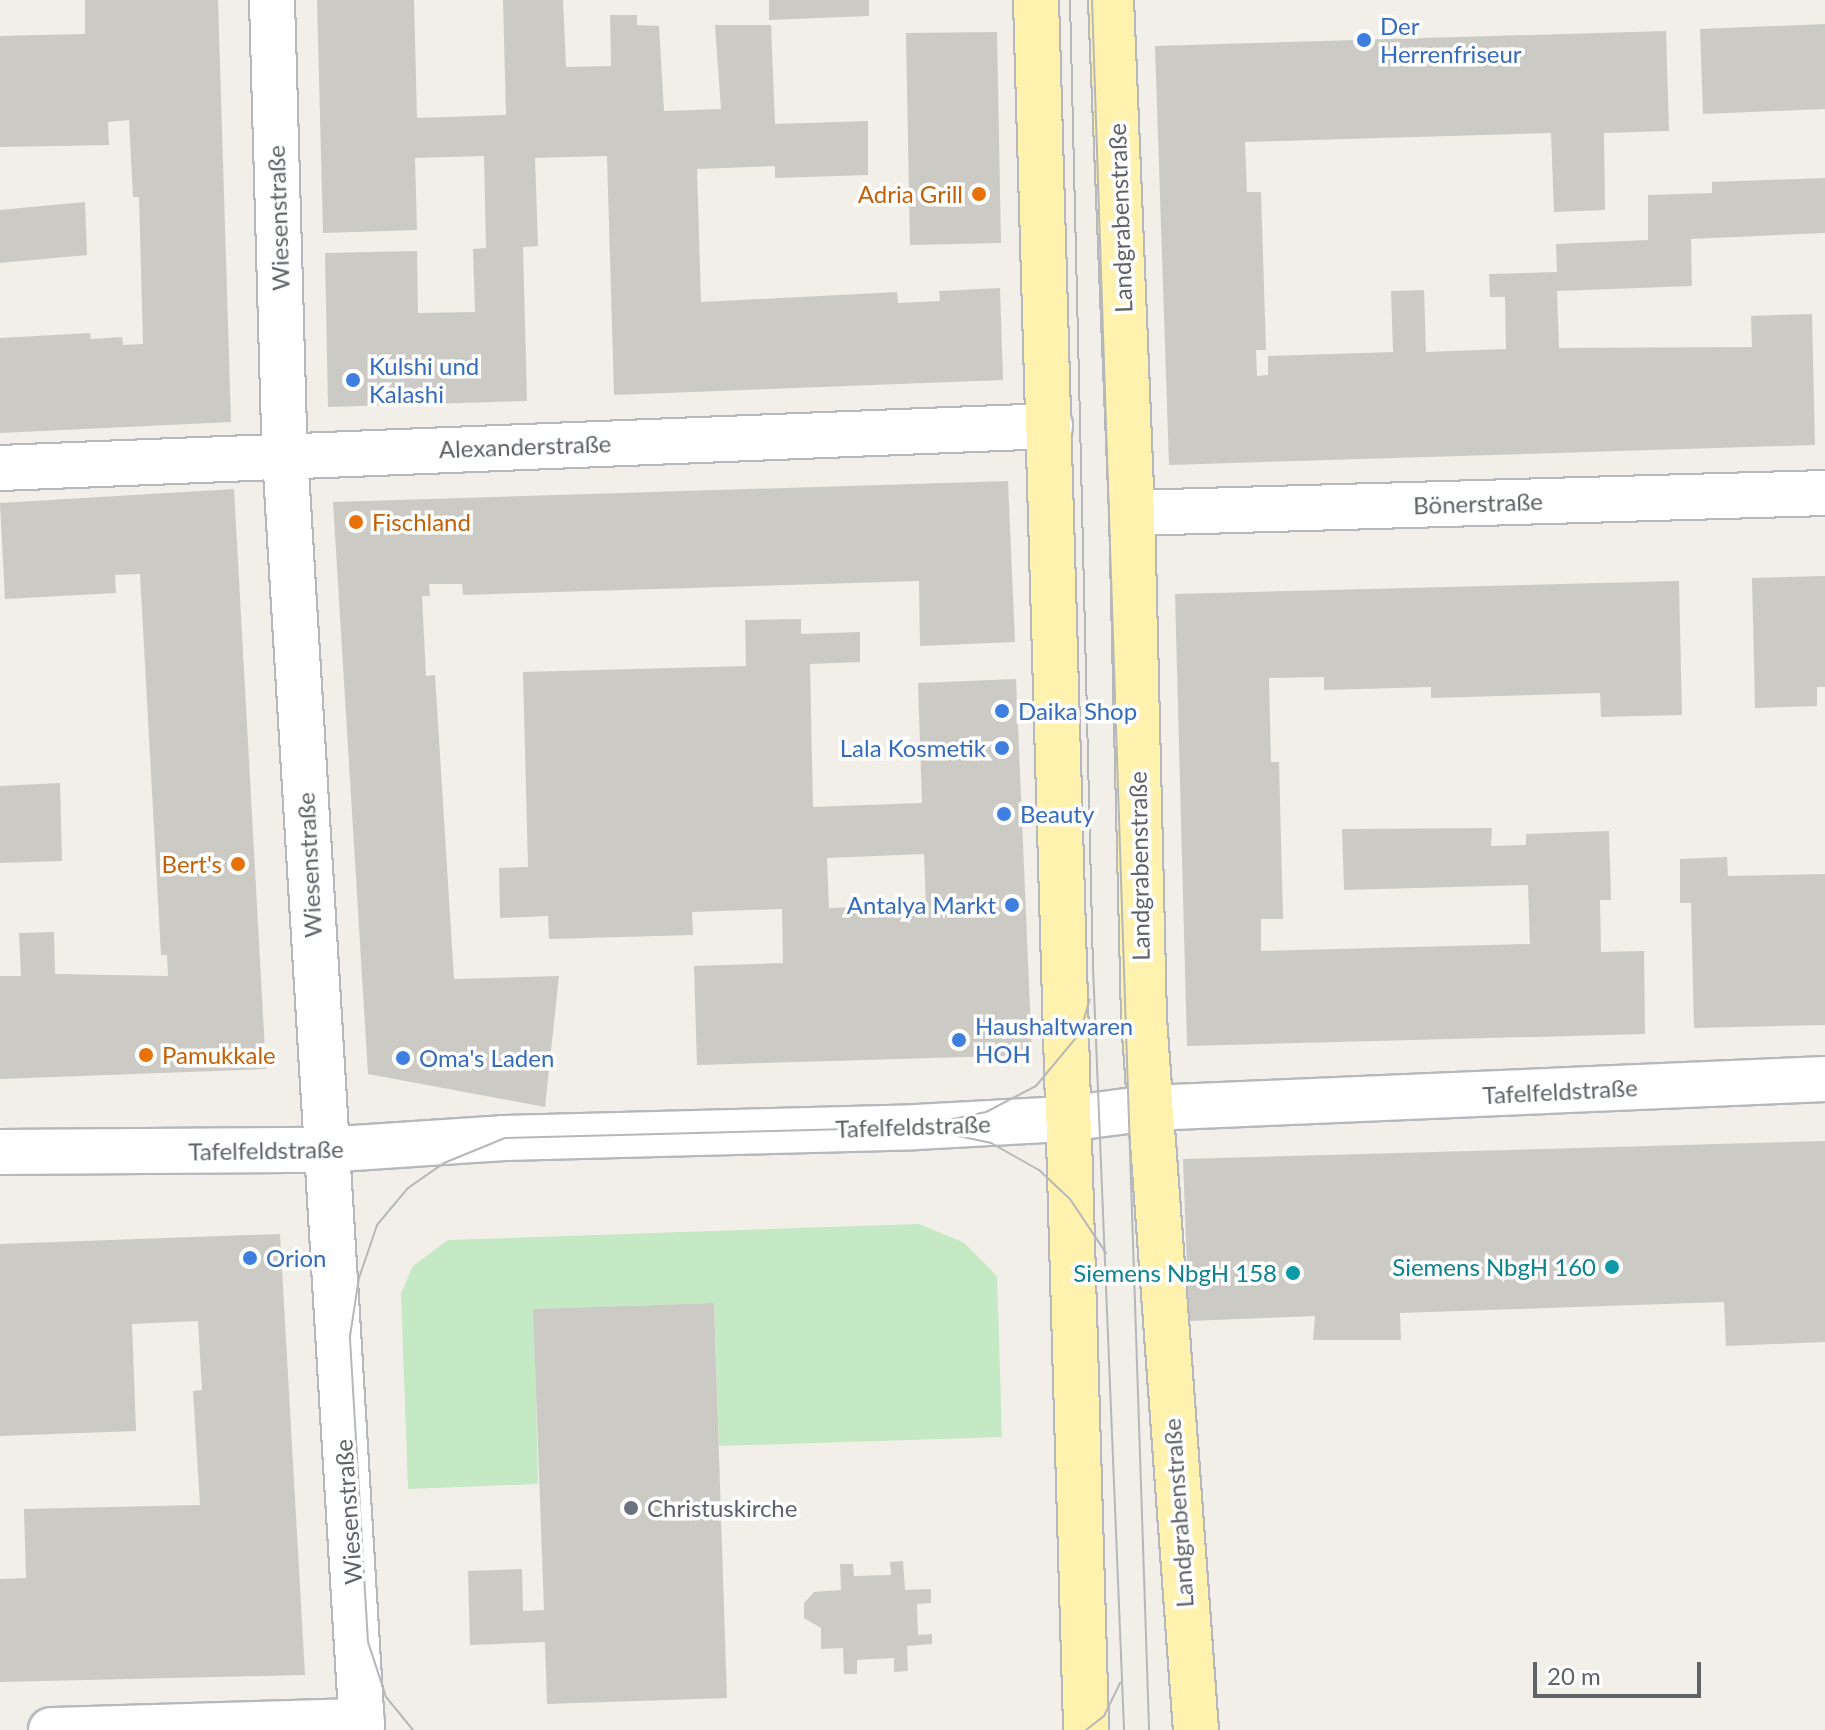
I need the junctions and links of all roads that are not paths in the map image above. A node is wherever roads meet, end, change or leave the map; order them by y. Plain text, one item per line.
1 (272, 0) edge
2 (1036, 0) edge
3 (1111, 0) edge
4 (1050, 426) junction
5 (285, 455) junction
6 (0, 468) edge
7 (1825, 493) edge
8 (1132, 513) junction
9 (1825, 1079) edge
10 (1150, 1108) junction
11 (1066, 1119) junction
12 (324, 1150) junction
13 (0, 1152) edge
14 (362, 1726) edge
15 (51, 1730) edge
16 (1086, 1730) edge
17 (1196, 1730) edge

1 - 5 street, Wiesenstraße
2 - 4 main road
3 - 8 main road, Landgrabenstraße
4 - 5 street, Alexanderstraße
4 - 11 main road
5 - 6 street, Alexanderstraße
5 - 12 street, Wiesenstraße
7 - 8 street, Bönerstraße
8 - 10 main road, Landgrabenstraße
9 - 10 street, Tafelfeldstraße
10 - 11 street, Tafelfeldstraße
10 - 17 main road, Landgrabenstraße
11 - 12 street, Tafelfeldstraße
11 - 16 main road
12 - 13 street, Tafelfeldstraße
12 - 14 street, Wiesenstraße
14 - 15 street

